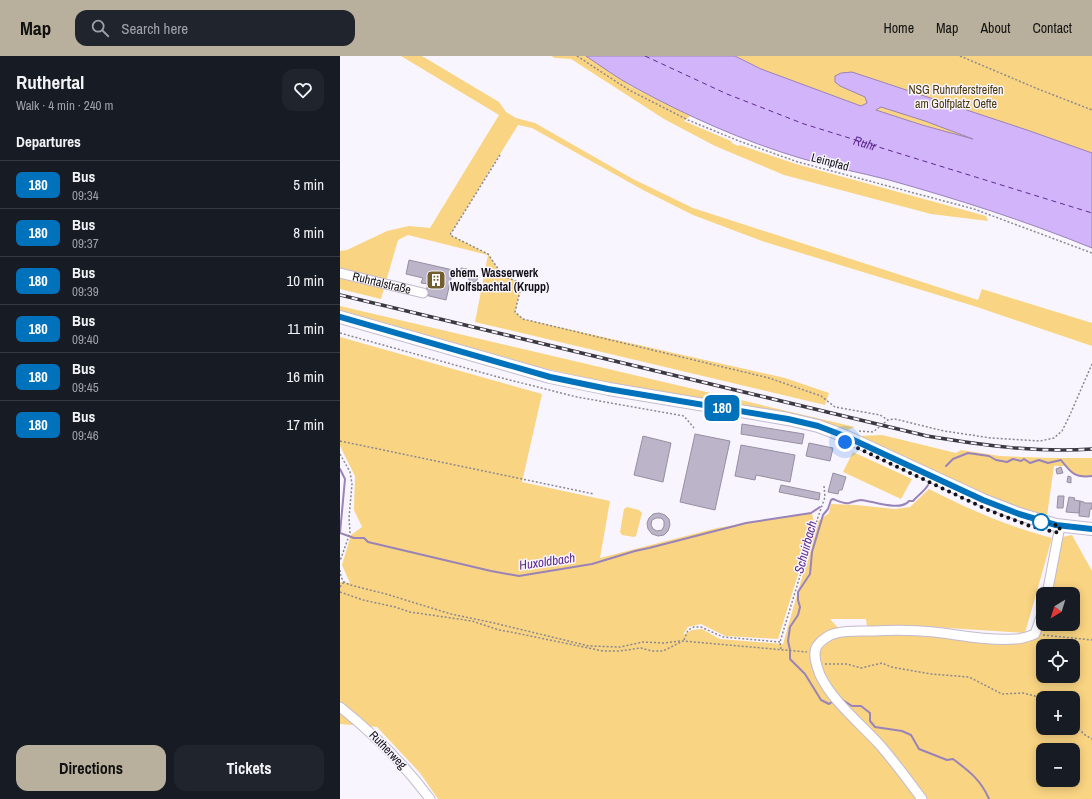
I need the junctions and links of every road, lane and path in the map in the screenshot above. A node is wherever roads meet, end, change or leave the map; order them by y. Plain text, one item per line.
1 (577, 56) edge
2 (960, 56) edge
3 (1092, 110) edge
4 (500, 155) dead end
5 (1092, 253) edge
6 (340, 273) edge
7 (423, 293) dead end
8 (340, 317) edge
9 (340, 332) edge
10 (1092, 364) edge
11 (888, 420) junction
12 (694, 428) dead end
13 (847, 437) junction
14 (340, 441) edge
15 (340, 454) edge
16 (824, 486) dead end
17 (594, 494) dead end
18 (1060, 526) junction
19 (1092, 529) edge
20 (340, 561) edge
21 (340, 570) edge
22 (344, 582) junction
23 (340, 587) edge
24 (1048, 587) edge
25 (340, 592) edge
26 (1036, 631) edge
27 (1035, 634) junction
28 (1092, 640) edge
29 (683, 641) junction
30 (780, 642) junction
31 (781, 649) junction
32 (815, 652) junction
33 (817, 664) junction
34 (1036, 696) edge
35 (340, 707) edge
36 (1080, 730) edge
37 (1092, 740) edge
38 (430, 799) edge
39 (922, 799) edge

1 - 5 path, Leinpfad
2 - 3 path
4 - 11 path
6 - 7 street, Ruhrtalstraße
8 - 13 main road
9 - 12 path
10 - 11 path
11 - 13 path
13 - 18 main road
14 - 17 path
15 - 20 path
16 - 30 path
18 - 19 main road
18 - 24 street
21 - 22 path
22 - 23 path
22 - 29 path
25 - 29 path
26 - 27 street
27 - 28 path
27 - 32 street
29 - 30 path
29 - 31 path
30 - 31 path
31 - 32 path
32 - 33 street
33 - 34 path
33 - 39 street
35 - 38 street, Rutherweg
36 - 37 path

